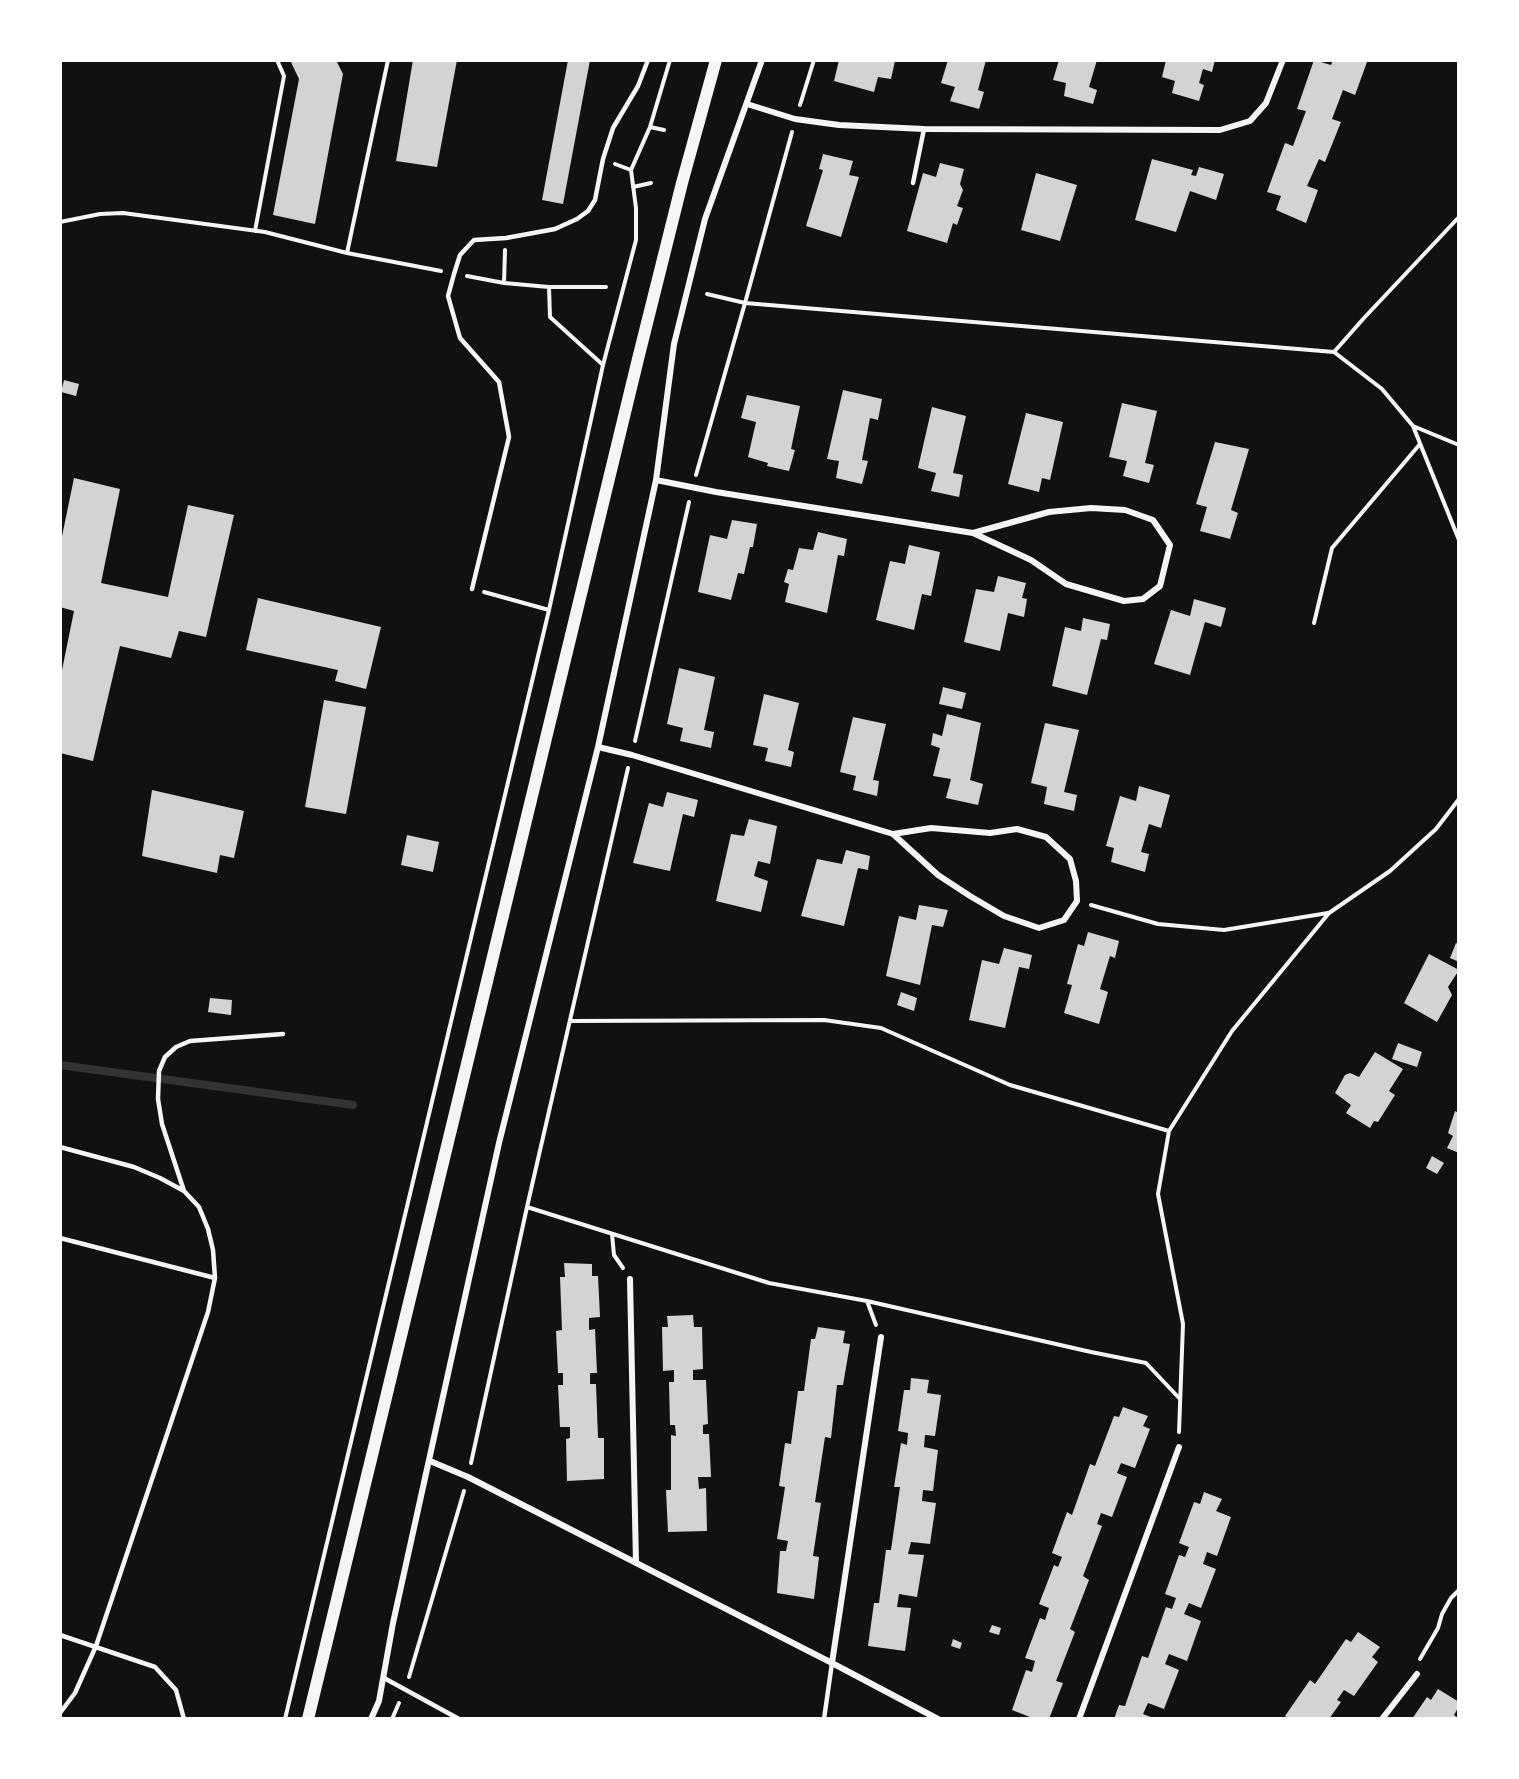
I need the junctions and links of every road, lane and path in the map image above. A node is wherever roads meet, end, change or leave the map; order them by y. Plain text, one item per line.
1 (277, 60) edge
2 (388, 60) edge
3 (648, 60) edge
4 (670, 60) edge
5 (715, 60) edge
6 (762, 60) edge
7 (814, 60) edge
8 (1283, 60) edge
9 (747, 104) junction
10 (795, 119) junction
11 (650, 126) junction
12 (924, 129) junction
13 (663, 130) dead end
14 (651, 183) dead end
15 (913, 183) dead end
16 (633, 187) junction
17 (1459, 217) edge
18 (60, 222) edge
19 (255, 231) junction
20 (506, 238) junction
21 (347, 253) junction
22 (454, 274) junction
23 (504, 283) junction
24 (549, 287) junction
25 (606, 287) dead end
26 (707, 294) dead end
27 (745, 303) junction
28 (1334, 352) junction
29 (603, 365) junction
30 (1413, 426) junction
31 (1420, 444) junction
32 (1459, 445) edge
33 (656, 480) junction
34 (692, 488) junction
35 (973, 533) junction
36 (1459, 540) edge
37 (472, 589) joint
38 (549, 610) junction
39 (1314, 623) dead end
40 (598, 747) junction
41 (632, 755) junction
42 (1459, 799) edge
43 (893, 834) junction
44 (1077, 901) junction
45 (1329, 913) junction
46 (571, 1021) junction
47 (283, 1034) dead end
48 (1169, 1131) junction
49 (60, 1147) edge
50 (184, 1191) junction
51 (527, 1208) junction
52 (612, 1234) junction
53 (60, 1238) edge
54 (216, 1278) junction
55 (630, 1279) joint
56 (867, 1301) junction
57 (881, 1337) joint
58 (1180, 1402) junction
59 (1179, 1447) joint
60 (430, 1461) junction
61 (468, 1477) junction
62 (636, 1563) junction
63 (1459, 1590) edge
64 (60, 1635) edge
65 (96, 1646) junction
66 (832, 1663) junction
67 (1417, 1674) joint
68 (384, 1678) junction
69 (405, 1689) junction
70 (60, 1713) edge
71 (184, 1719) edge
72 (285, 1719) edge
73 (308, 1719) edge
74 (370, 1719) edge
75 (392, 1719) edge
76 (459, 1719) edge
77 (824, 1719) edge
78 (938, 1719) edge
79 (1080, 1719) edge
80 (1382, 1719) edge

1 - 19 path
2 - 21 path
3 - 20 lane
4 - 11 path
5 - 73 main road
6 - 9 street
7 - 10 path
8 - 12 street
9 - 10 street
9 - 33 street
10 - 12 street
10 - 27 path
11 - 13 path
11 - 16 path
12 - 15 lane
14 - 16 path
16 - 29 path
17 - 28 path
18 - 19 path
19 - 21 path
20 - 22 lane
20 - 23 path
21 - 22 path
22 - 23 path
22 - 37 lane
23 - 24 path
24 - 25 path
24 - 29 path
26 - 27 path
27 - 28 path
27 - 34 path
28 - 30 path
29 - 38 path
30 - 31 path
30 - 32 path
31 - 36 path
31 - 39 path
33 - 34 street
33 - 40 street
34 - 35 street
34 - 41 path
35 - 35 street
37 - 38 path
38 - 72 path
40 - 41 street
40 - 60 street
41 - 43 street
41 - 46 path
42 - 45 path
43 - 44 street
43 - 44 street
44 - 45 path
45 - 48 path
46 - 48 path
46 - 51 path
47 - 50 lane
48 - 58 path
49 - 50 lane
50 - 54 lane
51 - 52 path
51 - 61 path
52 - 55 path
52 - 56 path
53 - 54 lane
54 - 65 lane
55 - 62 street
56 - 57 path
56 - 58 path
57 - 66 street
58 - 59 path
59 - 79 street
60 - 61 street
60 - 68 street
61 - 62 street
61 - 69 path
62 - 66 street
63 - 67 path
64 - 65 lane
65 - 70 lane
65 - 71 lane
66 - 77 lane
66 - 78 street
67 - 80 street
68 - 69 lane
68 - 74 street
69 - 75 path
69 - 76 lane

